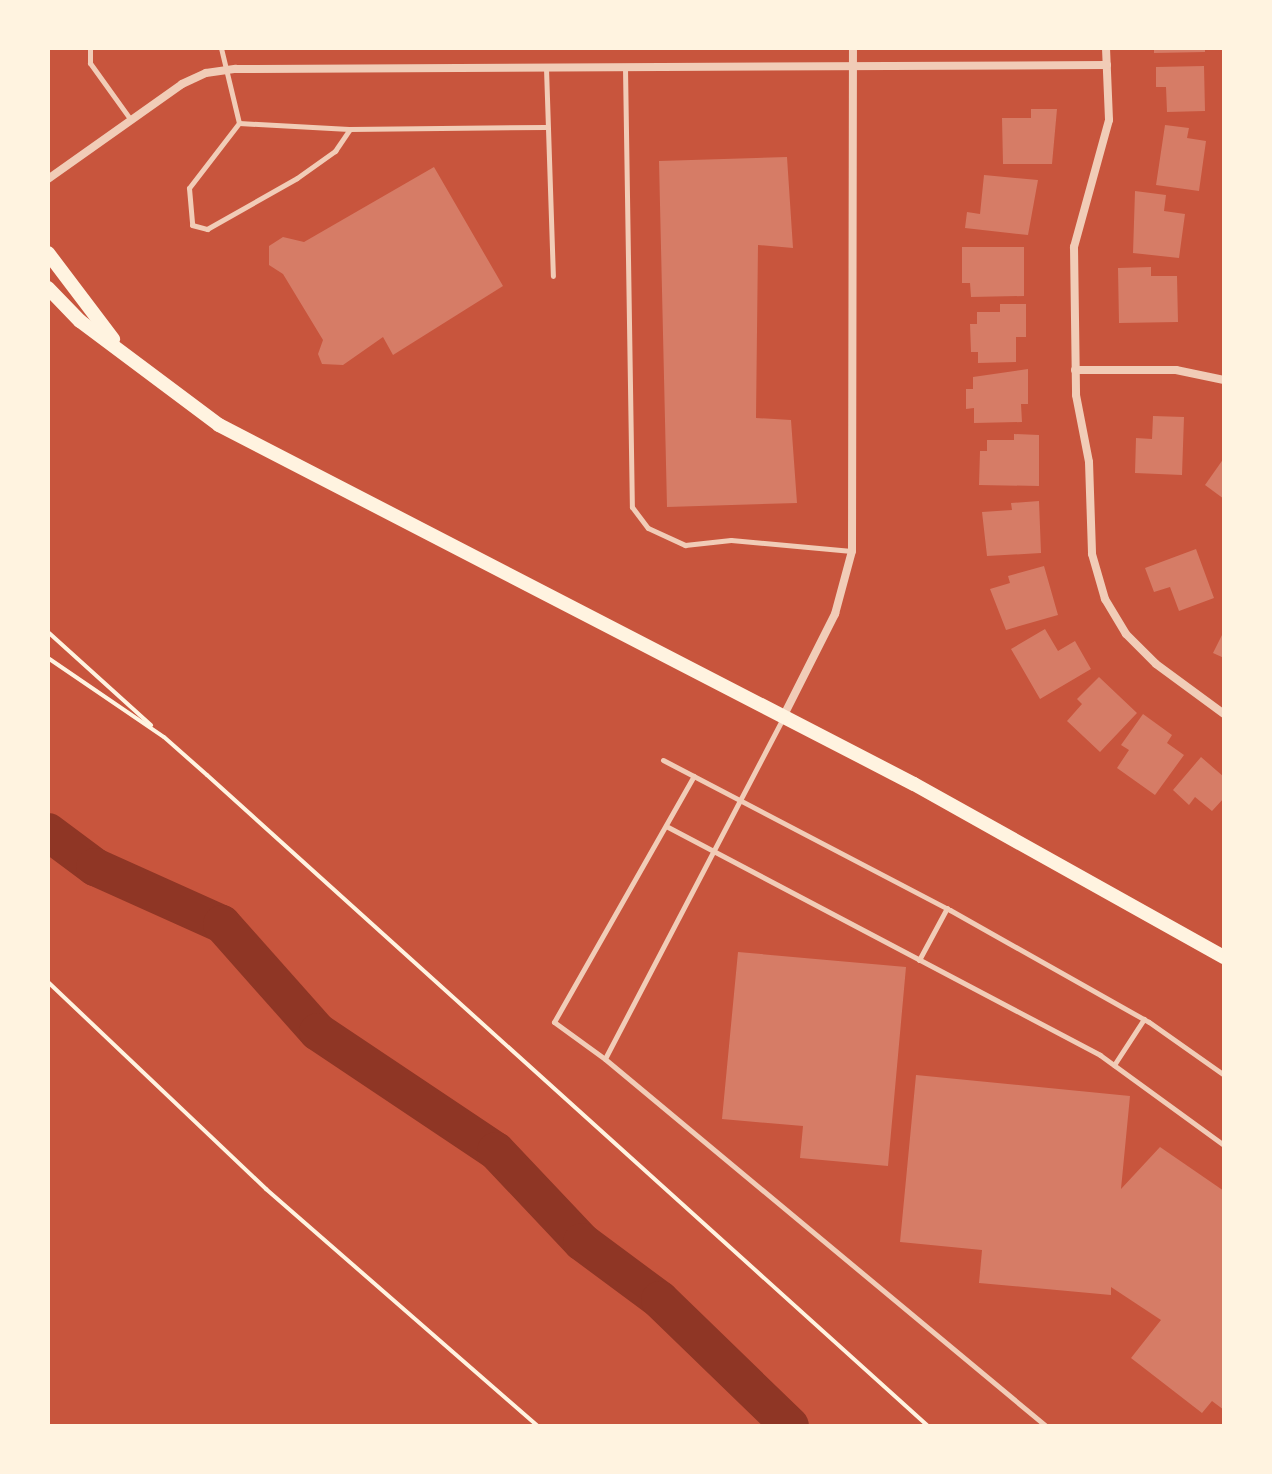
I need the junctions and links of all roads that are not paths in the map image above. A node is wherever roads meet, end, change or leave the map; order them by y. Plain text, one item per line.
1 (90, 48) edge
2 (221, 48) edge
3 (853, 48) edge
4 (1106, 48) edge
5 (1107, 65) junction
6 (852, 66) junction
7 (546, 67) junction
8 (625, 67) junction
9 (224, 71) junction
10 (131, 120) junction
11 (239, 123) junction
12 (546, 127) junction
13 (349, 129) junction
14 (48, 179) edge
15 (48, 253) edge
16 (553, 276) dead end
17 (48, 288) edge
18 (126, 355) junction
19 (1075, 370) junction
20 (1224, 380) edge
21 (852, 551) junction
22 (1224, 714) edge
23 (782, 720) junction
24 (663, 760) dead end
25 (694, 776) junction
26 (741, 798) junction
27 (666, 826) junction
28 (714, 852) junction
29 (947, 908) junction
30 (1224, 957) edge
31 (919, 960) junction
32 (1144, 1019) junction
33 (605, 1059) junction
34 (1114, 1065) junction
35 (1224, 1075) edge
36 (1224, 1145) edge
37 (1046, 1426) edge

1 - 10 lane
2 - 9 lane
3 - 6 street
4 - 5 street
5 - 6 street
5 - 19 street
6 - 8 street
6 - 21 street
7 - 8 street
7 - 9 street
7 - 12 lane
8 - 21 lane
9 - 10 street
9 - 11 lane
10 - 14 street
11 - 13 lane
11 - 13 lane
12 - 13 lane
12 - 16 lane
15 - 18 main road
17 - 18 main road
18 - 23 main road
19 - 20 street
19 - 22 street
21 - 23 street
23 - 26 lane
23 - 30 main road
24 - 25 lane
25 - 26 lane
25 - 27 lane
26 - 28 lane
26 - 29 lane
27 - 28 lane
27 - 33 lane
28 - 31 lane
28 - 33 lane
29 - 31 lane
29 - 32 lane
31 - 34 lane
32 - 34 lane
32 - 35 lane
33 - 37 lane
34 - 36 lane

